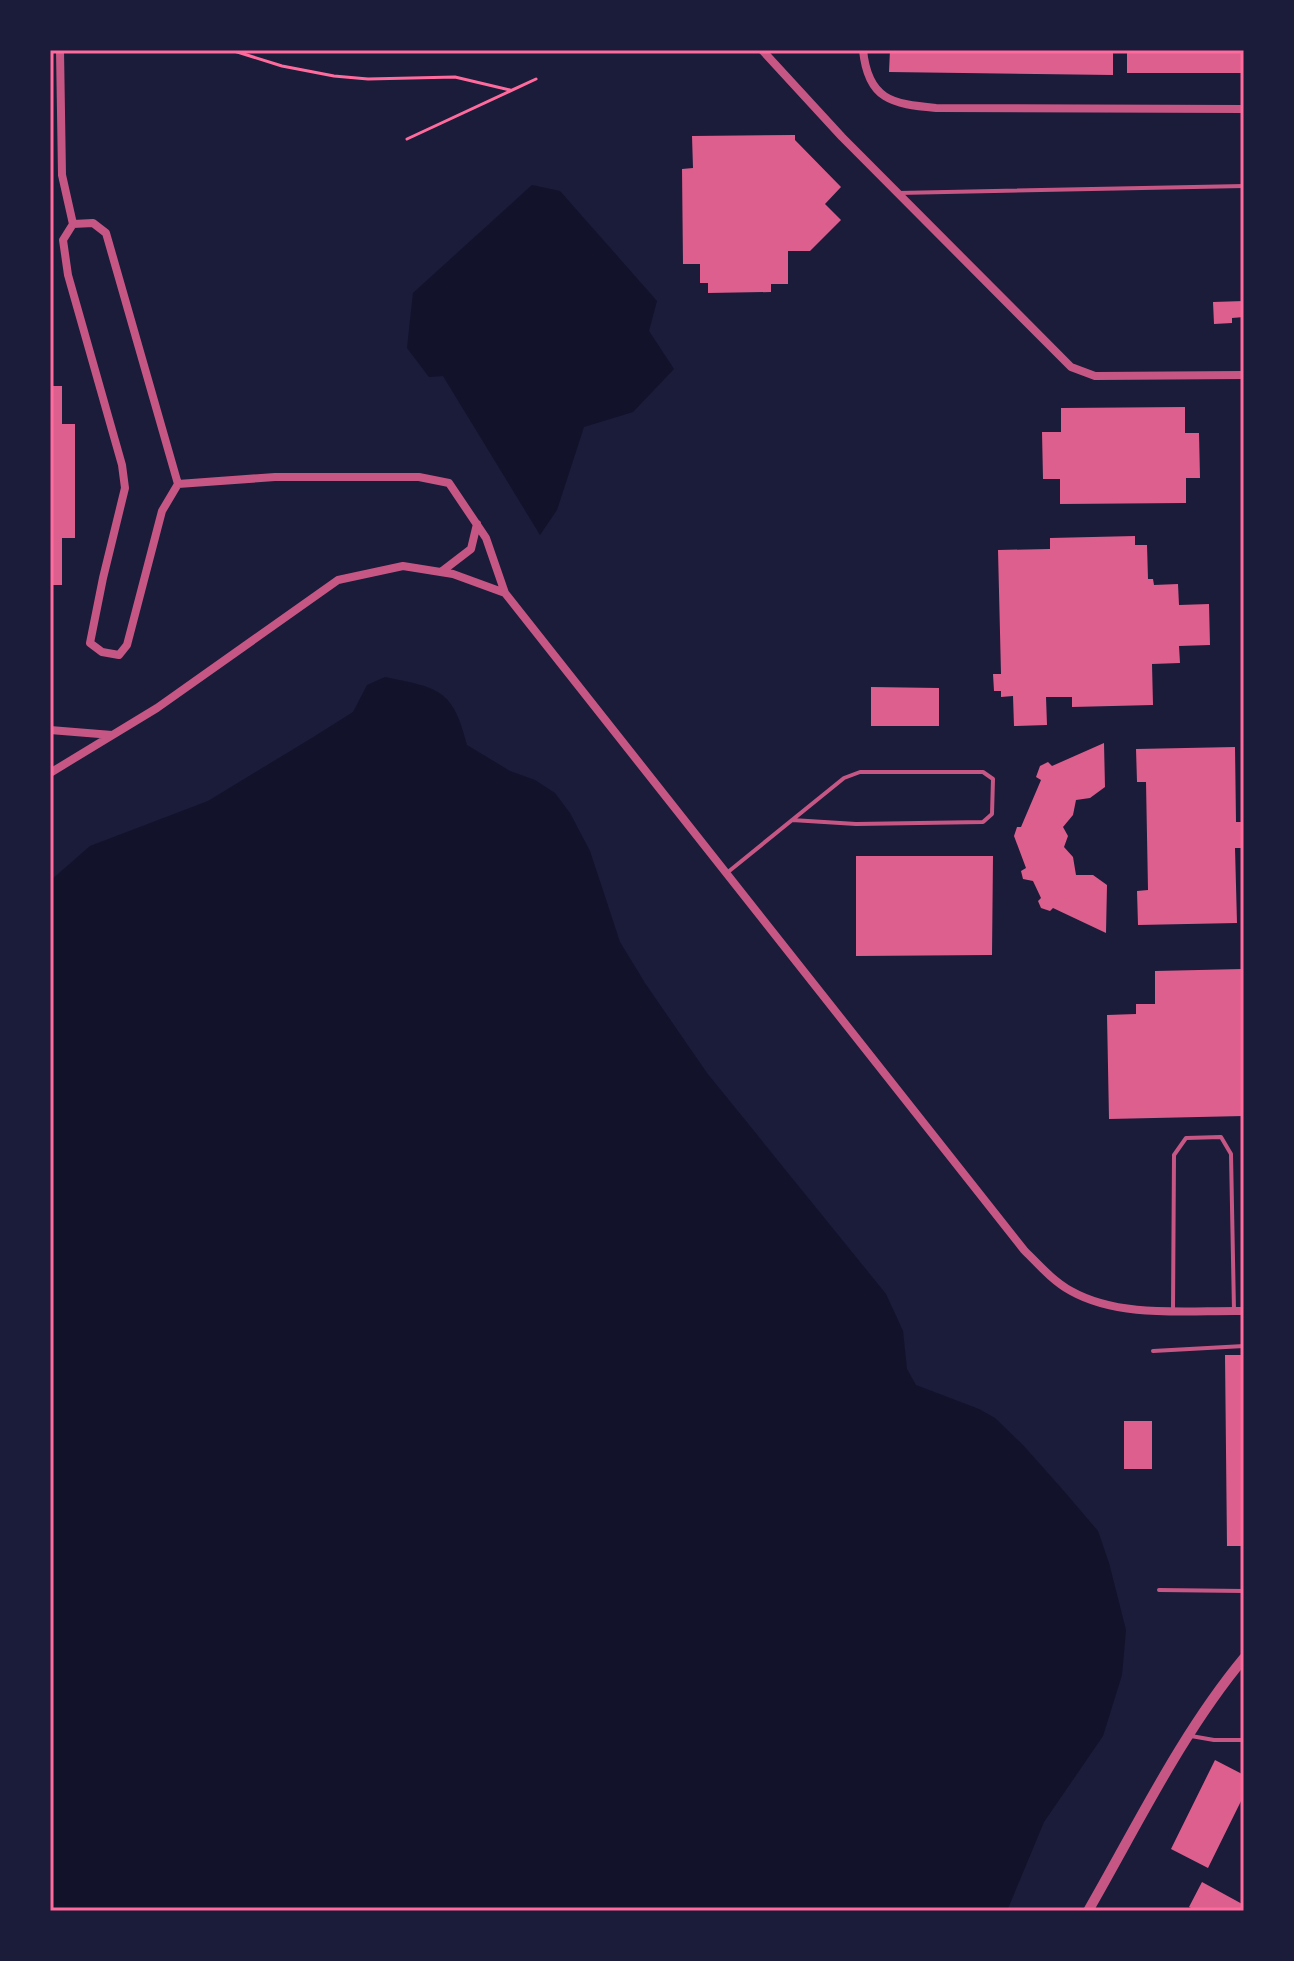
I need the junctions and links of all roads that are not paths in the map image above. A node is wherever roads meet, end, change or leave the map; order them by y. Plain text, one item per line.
1 (60, 50) edge
2 (762, 50) edge
3 (863, 50) edge
4 (1244, 109) edge
5 (1244, 186) edge
6 (897, 193) junction
7 (73, 224) junction
8 (1244, 375) edge
9 (178, 484) junction
10 (477, 524) junction
11 (441, 572) junction
12 (505, 593) junction
13 (50, 730) edge
14 (113, 735) junction
15 (50, 773) edge
16 (792, 820) junction
17 (726, 874) junction
18 (1173, 1310) junction
19 (1234, 1311) junction
20 (1244, 1311) edge
21 (1244, 1346) edge
22 (1153, 1351) dead end
23 (1159, 1590) dead end
24 (1244, 1591) edge
25 (1244, 1658) edge
26 (1189, 1736) junction
27 (1244, 1740) edge
28 (1088, 1911) edge

1 - 7 street
2 - 6 street
3 - 4 street
5 - 6 lane
6 - 8 street
7 - 9 street
7 - 9 street
9 - 10 street
10 - 11 street
10 - 12 street
11 - 12 street
11 - 14 street
12 - 17 street
13 - 14 street
14 - 15 street
16 - 16 lane
16 - 17 lane
17 - 18 street
18 - 19 street
18 - 19 lane
19 - 20 street
21 - 22 lane
23 - 24 lane
25 - 26 street
26 - 27 lane
26 - 28 street

